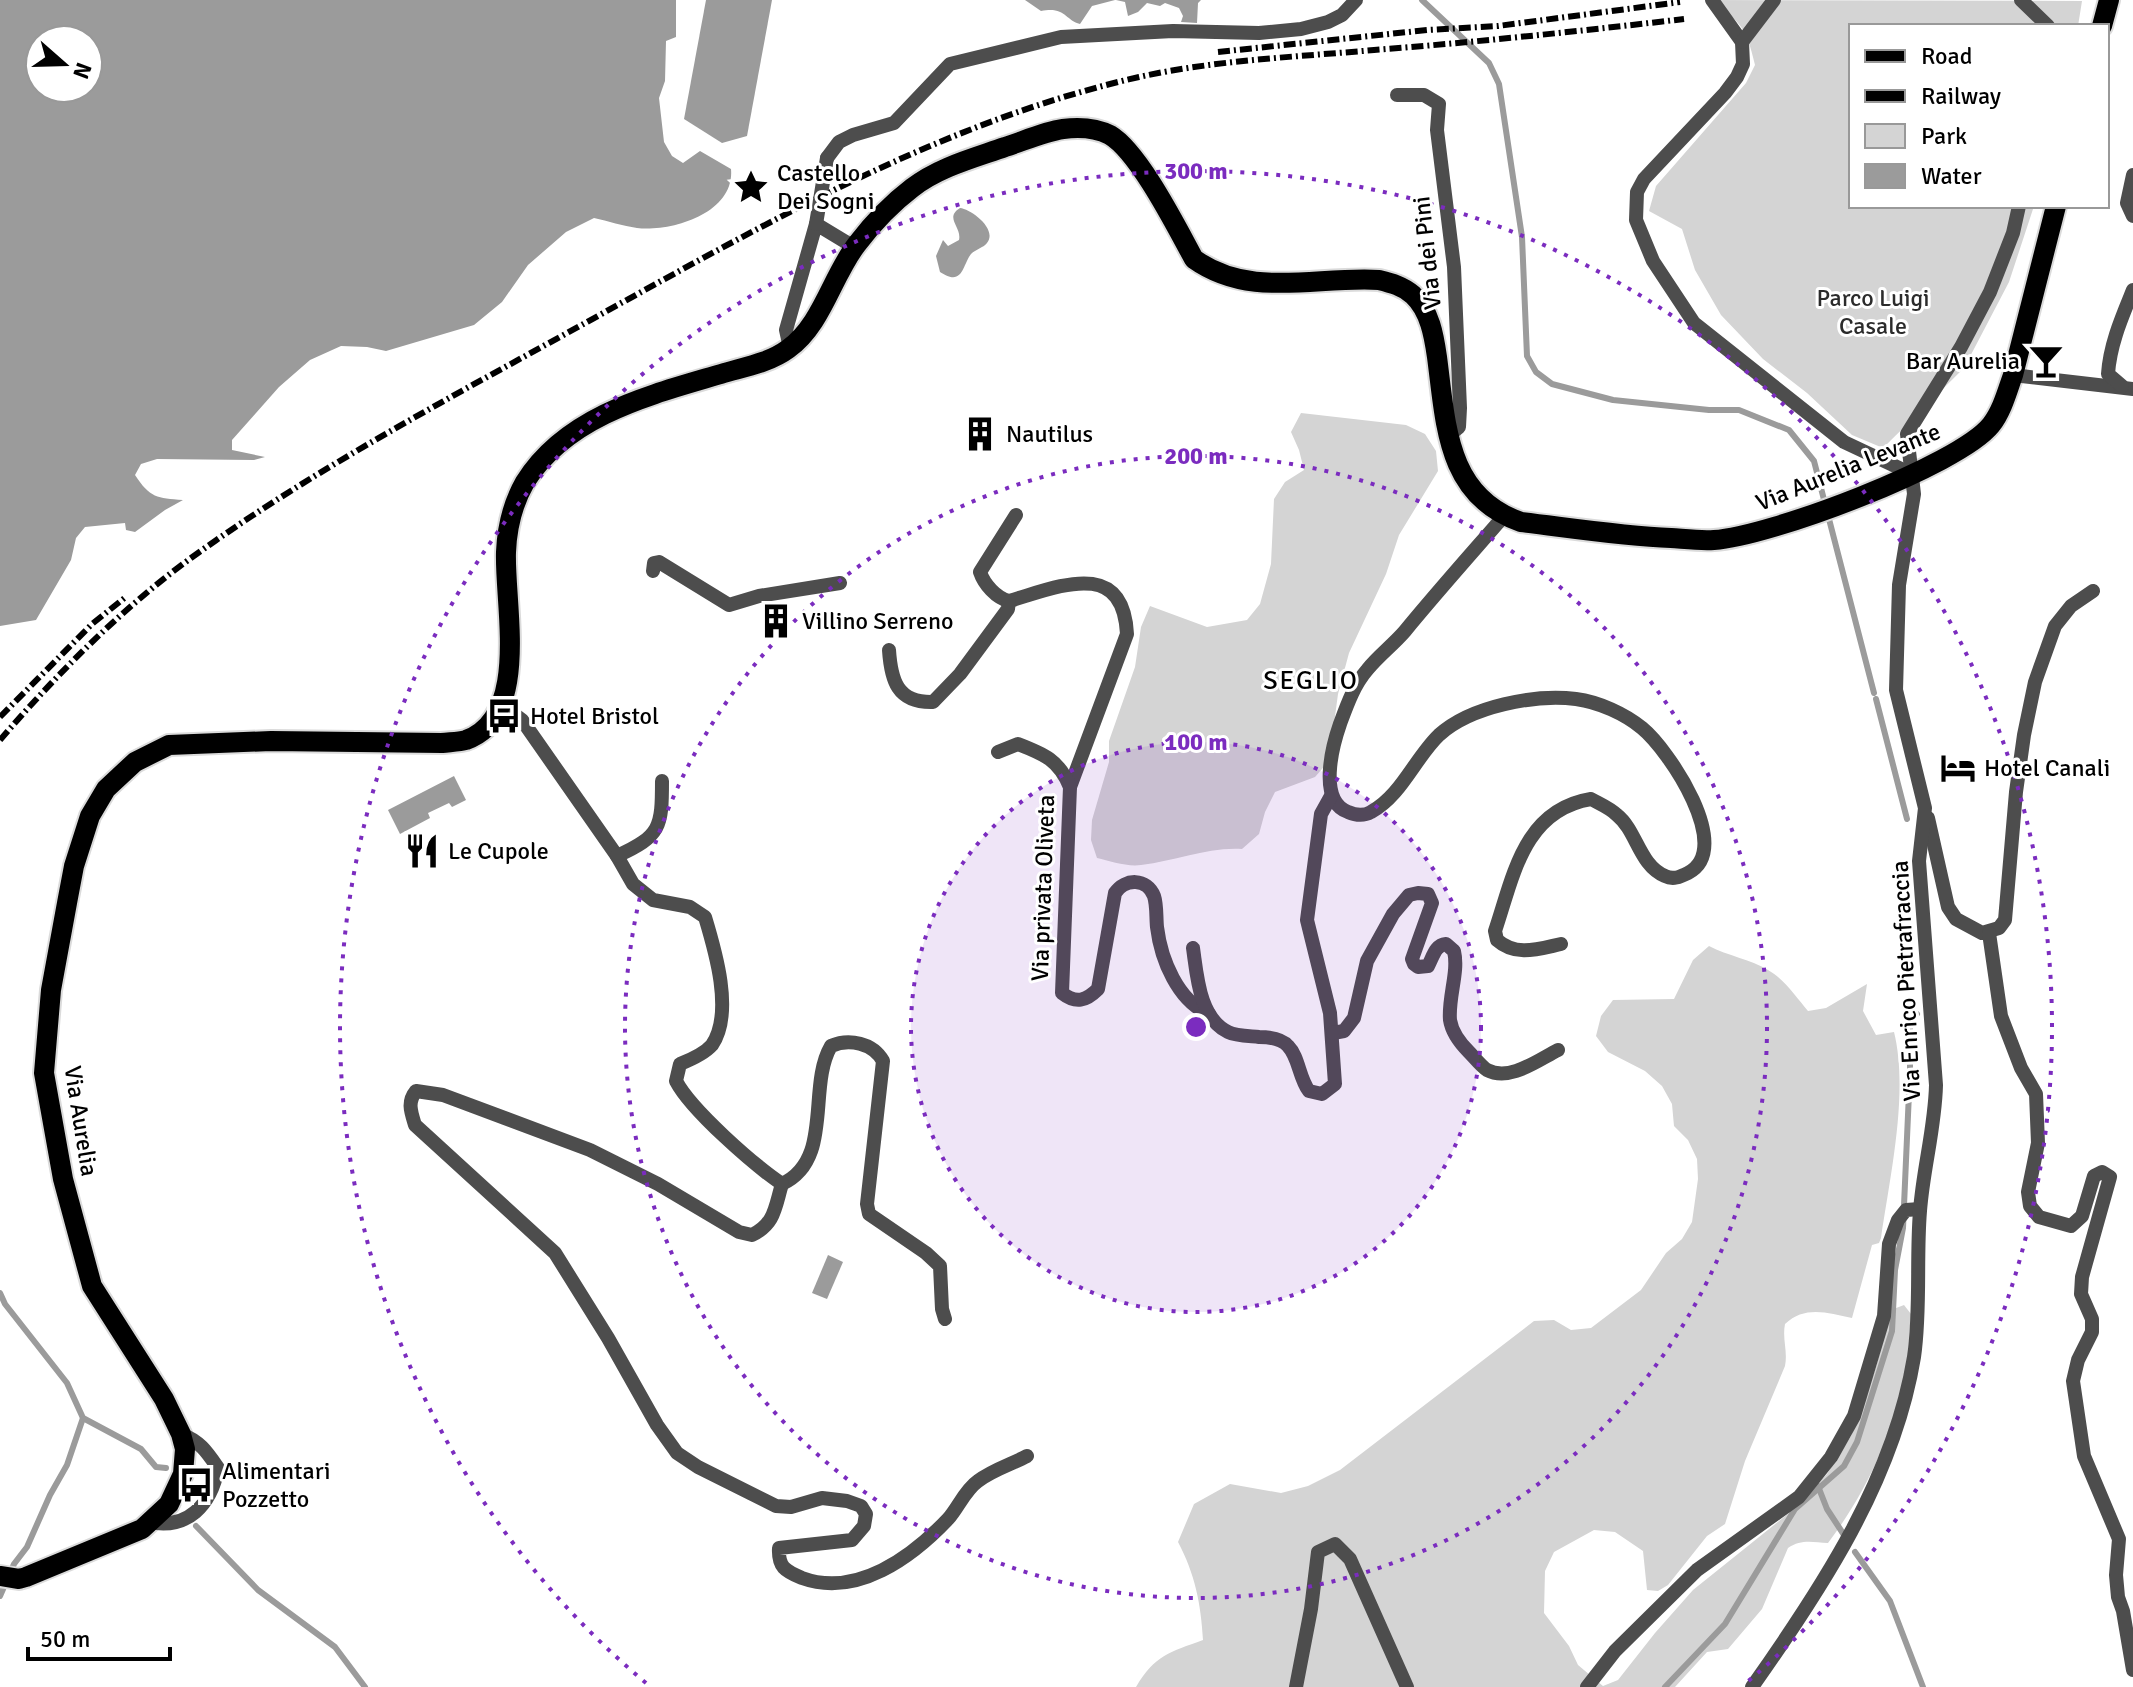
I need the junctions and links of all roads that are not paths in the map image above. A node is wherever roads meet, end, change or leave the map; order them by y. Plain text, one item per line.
1 (1356, 0) edge
2 (1712, 0) edge
3 (1774, 0) edge
4 (2021, 0) edge
5 (2109, 0) edge
6 (2046, 24) edge
7 (2103, 24) edge
8 (1742, 42) junction
9 (1397, 95) dead end
10 (2133, 175) edge
11 (2019, 208) edge
12 (2055, 208) edge
13 (2133, 216) edge
14 (816, 224) junction
15 (854, 247) junction
16 (2133, 290) edge
17 (790, 348) junction
18 (2013, 375) junction
19 (2127, 387) edge
20 (1448, 436) junction
21 (1912, 474) junction
22 (1016, 515) dead end
23 (1504, 516) junction
24 (653, 571) dead end
25 (840, 583) dead end
26 (2093, 591) dead end
27 (1009, 601) junction
28 (889, 650) dead end
29 (502, 705) junction
30 (486, 726) joint
31 (998, 752) dead end
32 (662, 781) dead end
33 (1070, 787) junction
34 (1331, 796) junction
35 (1925, 808) junction
36 (617, 856) junction
37 (1989, 933) junction
38 (1561, 944) dead end
39 (1193, 948) dead end
40 (1209, 1014) junction
41 (1333, 1033) junction
42 (1558, 1050) dead end
43 (782, 1184) junction
44 (1920, 1209) junction
45 (945, 1319) dead end
46 (181, 1434) junction
47 (1027, 1456) dead end
48 (149, 1522) junction
49 (10, 1578) edge
50 (2133, 1670) edge
51 (1296, 1687) edge
52 (1407, 1687) edge
53 (1587, 1687) edge
54 (1752, 1687) edge

1 - 14 street, bridge
2 - 8 street
3 - 8 street
4 - 6 street
5 - 7 main road
8 - 21 street
9 - 20 street, Via dei Pini
10 - 13 street
11 - 21 street, Via Enrico Pietrafraccia
12 - 18 main road, Via Aurelia Levante
14 - 15 street
14 - 17 street
15 - 17 main road, Via Aurelia Levante
15 - 20 main road, Via Aurelia Levante
16 - 19 street
17 - 29 main road, Via Aurelia Levante
18 - 19 street
18 - 21 main road, Via Aurelia Levante
20 - 23 main road, Via Aurelia Levante
21 - 23 main road, Via Aurelia Levante
21 - 35 street, Via Enrico Pietrafraccia
22 - 27 street
23 - 34 street
24 - 25 street
26 - 37 street
27 - 28 street
27 - 33 street
29 - 30 main road, Via Aurelia Levante
29 - 36 street
30 - 46 main road, Via Aurelia
31 - 33 street, Via privata Oliveta
32 - 36 street
33 - 40 street, Via privata Oliveta
34 - 38 street
34 - 41 street
35 - 37 street
35 - 44 street, Via Enrico Pietrafraccia
36 - 43 street
37 - 50 street
39 - 40 street
40 - 41 street
41 - 42 street
43 - 45 street
43 - 47 street
44 - 53 street
44 - 54 street, Via Enrico Pietrafraccia
46 - 48 main road, Via Aurelia
46 - 48 street
48 - 49 main road, Via Aurelia
51 - 52 street

